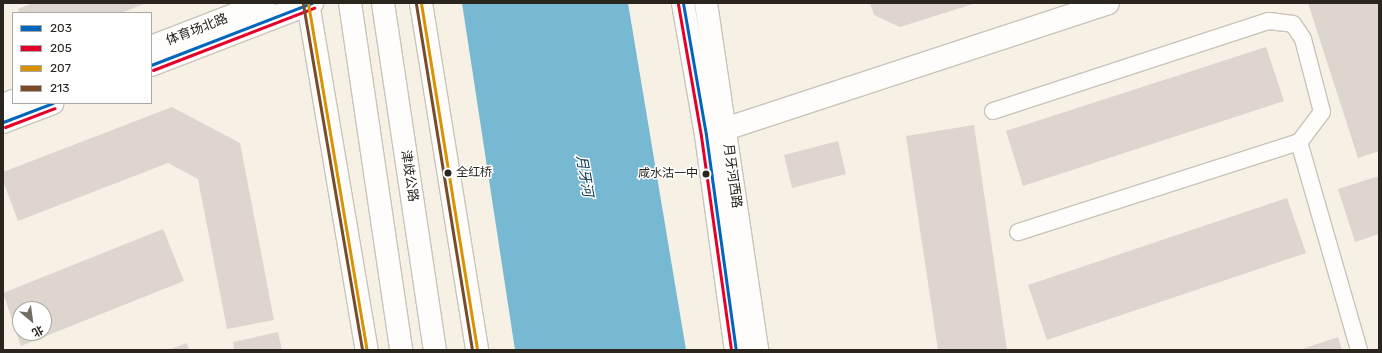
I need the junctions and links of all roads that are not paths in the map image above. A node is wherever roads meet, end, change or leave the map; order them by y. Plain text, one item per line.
1 (265, 3) edge
2 (350, 3) edge
3 (383, 3) edge
4 (421, 3) edge
5 (683, 3) edge
6 (706, 3) edge
7 (1108, 3) edge
8 (309, 4) edge
9 (152, 48) edge
10 (152, 65) edge
11 (50, 104) edge
12 (993, 111) dead end
13 (3, 122) edge
14 (715, 132) junction
15 (1300, 142) junction
16 (1018, 232) dead end
17 (367, 350) edge
18 (401, 350) edge
19 (435, 350) edge
20 (477, 350) edge
21 (736, 350) edge
22 (757, 350) edge
23 (1359, 350) edge

1 - 9 street, 体育场北路
2 - 18 street
3 - 19 street, 津歧公路
4 - 20 street
5 - 14 street, 月牙河西路
6 - 14 street, 月牙河西路
7 - 14 street
8 - 10 street, 体育场北路
8 - 17 street
11 - 13 street
12 - 15 lane
14 - 21 street, 月牙河西路
14 - 22 street, 月牙河西路
15 - 16 lane
15 - 23 lane

